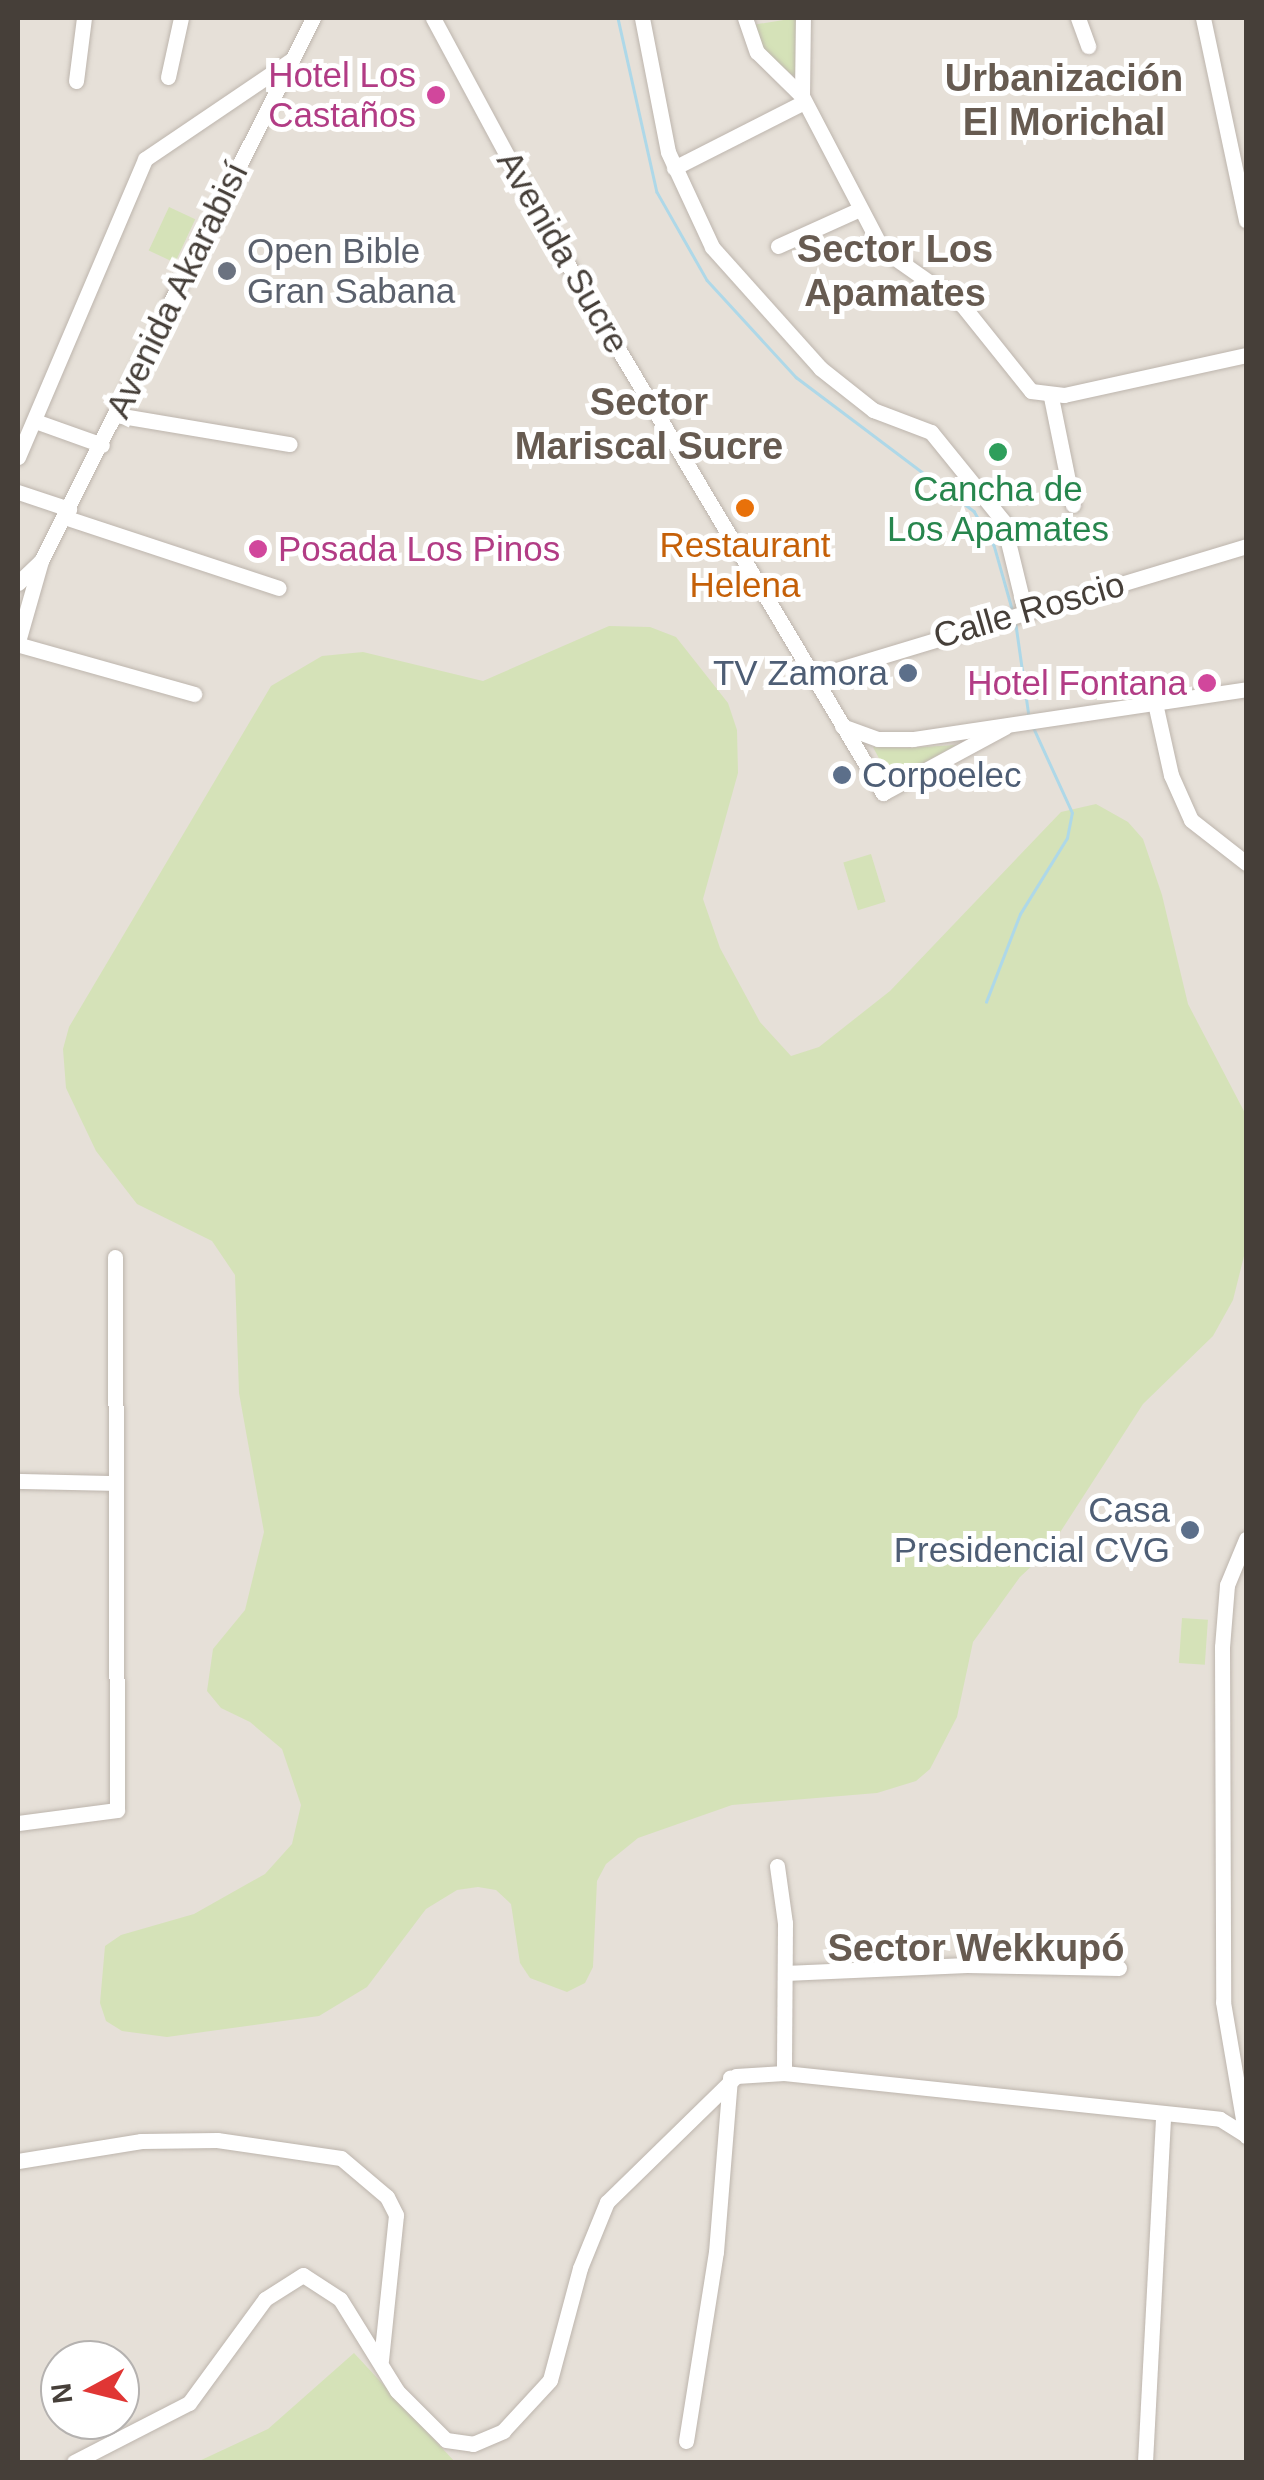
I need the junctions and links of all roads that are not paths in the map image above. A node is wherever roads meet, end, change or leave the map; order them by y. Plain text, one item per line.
1 (84, 18) edge
2 (181, 18) edge
3 (312, 18) edge
4 (433, 18) edge
5 (642, 18) edge
6 (745, 18) edge
7 (803, 18) edge
8 (1078, 18) edge
9 (1203, 18) edge
10 (1088, 46) dead end
11 (290, 61) junction
12 (168, 76) dead end
13 (76, 81) dead end
14 (803, 99) junction
15 (674, 168) junction
16 (1243, 190) edge
17 (860, 209) junction
18 (1246, 220) edge
19 (778, 246) dead end
20 (1246, 354) edge
21 (1051, 397) junction
22 (116, 415) junction
23 (35, 420) junction
24 (290, 444) dead end
25 (102, 445) junction
26 (18, 457) edge
27 (18, 492) edge
28 (1073, 505) dead end
29 (66, 513) junction
30 (1246, 546) edge
31 (41, 562) junction
32 (18, 583) edge
33 (279, 588) dead end
34 (1017, 613) junction
35 (19, 645) edge
36 (813, 677) junction
37 (1246, 689) edge
38 (194, 694) dead end
39 (1155, 703) junction
40 (842, 726) junction
41 (1005, 727) junction
42 (1246, 862) edge
43 (115, 1257) dead end
44 (18, 1482) edge
45 (112, 1483) junction
46 (1246, 1539) edge
47 (18, 1823) edge
48 (777, 1866) dead end
49 (1118, 1968) dead end
50 (784, 1973) junction
51 (784, 2072) junction
52 (730, 2078) junction
53 (1244, 2104) edge
54 (1163, 2116) junction
55 (1220, 2119) junction
56 (1246, 2135) edge
57 (18, 2160) edge
58 (382, 2360) junction
59 (686, 2441) dead end
60 (459, 2444) junction
61 (74, 2462) edge
62 (450, 2462) edge
63 (1144, 2462) edge

1 - 13 street
2 - 12 street
3 - 11 street, Avenida Akarabisí
4 - 36 street, Avenida Sucre
5 - 15 street
6 - 14 street
7 - 14 street
8 - 10 street
9 - 16 street
11 - 22 street, Avenida Akarabisí
11 - 23 street
14 - 15 street
14 - 17 street
15 - 34 street
16 - 18 street
17 - 19 street
17 - 21 street
20 - 21 street
21 - 28 street
22 - 24 street
22 - 25 street, Avenida Akarabisí
23 - 25 street
23 - 26 street
25 - 29 street, Avenida Akarabisí
27 - 29 street
29 - 31 street, Avenida Akarabisí
29 - 33 street
30 - 34 street, Calle Roscio
31 - 32 street, Avenida Akarabisí
31 - 35 street, Avenida Akarabisí
34 - 36 street, Calle Roscio
35 - 38 street
36 - 40 street, Avenida Sucre
37 - 39 street
39 - 41 street
39 - 42 street
40 - 41 street
40 - 41 street, Avenida Sucre
43 - 45 street
44 - 45 street
45 - 47 street
46 - 53 street
48 - 50 street
49 - 50 street
50 - 51 street
51 - 52 street
51 - 54 street
52 - 59 street
52 - 60 street
53 - 55 street
53 - 56 street
54 - 55 street
54 - 63 street
55 - 56 street
57 - 58 street
58 - 60 street
58 - 61 street
60 - 62 street

